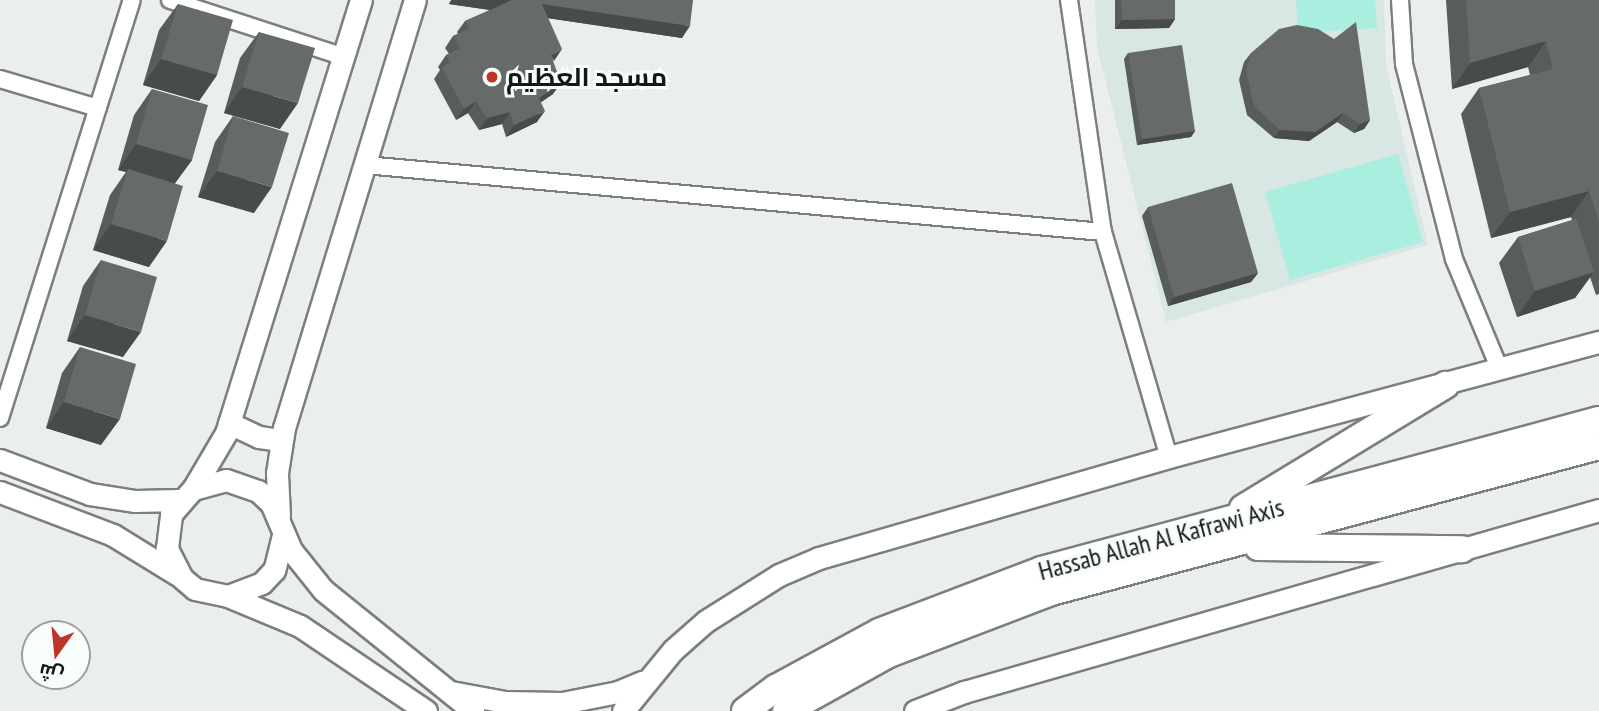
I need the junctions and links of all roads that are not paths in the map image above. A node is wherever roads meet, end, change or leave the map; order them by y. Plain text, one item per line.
1 (132, 0) edge
2 (170, 0) edge
3 (362, 0) edge
4 (415, 0) edge
5 (1069, 0) edge
6 (1400, 0) edge
7 (344, 57) junction
8 (0, 79) edge
9 (98, 107) junction
10 (365, 164) junction
11 (1103, 232) junction
12 (1599, 342) edge
13 (1500, 370) junction
14 (1445, 385) junction
15 (0, 418) edge
16 (1599, 420) edge
17 (229, 423) junction
18 (281, 440) junction
19 (1599, 446) edge
20 (1169, 457) junction
21 (0, 460) edge
22 (0, 492) edge
23 (187, 494) junction
24 (121, 499) junction
25 (1599, 510) edge
26 (281, 526) junction
27 (113, 535) junction
28 (1221, 535) junction
29 (1462, 550) junction
30 (182, 578) junction
31 (228, 596) junction
32 (978, 604) junction
33 (644, 681) junction
34 (446, 691) junction
35 (426, 711) edge
36 (473, 711) edge
37 (623, 711) edge
38 (639, 711) edge
39 (746, 711) edge
40 (786, 711) edge
41 (915, 711) edge

1 - 9 street
2 - 7 street
3 - 7 street
4 - 10 street
5 - 11 street
6 - 13 street
7 - 17 street
8 - 9 street
9 - 15 street
10 - 11 street
10 - 18 street
11 - 20 street
12 - 13 street
13 - 14 street
14 - 20 street
14 - 28 main road
16 - 28 main road, Hassab Allah Al Kafrawi Axis
17 - 18 street
17 - 23 street
18 - 26 street
19 - 28 main road, Hassab Allah Al Kafrawi Axis
20 - 33 street
21 - 24 street
22 - 27 street
23 - 24 street
23 - 26 street
23 - 30 street
24 - 27 street
25 - 29 street
26 - 31 street
26 - 34 street
27 - 30 street
28 - 29 main road
28 - 32 main road, Hassab Allah Al Kafrawi Axis
29 - 41 street
30 - 31 street
31 - 35 street
32 - 39 main road, Hassab Allah Al Kafrawi Axis
32 - 40 main road, Hassab Allah Al Kafrawi Axis
33 - 34 street
33 - 37 street
33 - 38 street
34 - 36 street

